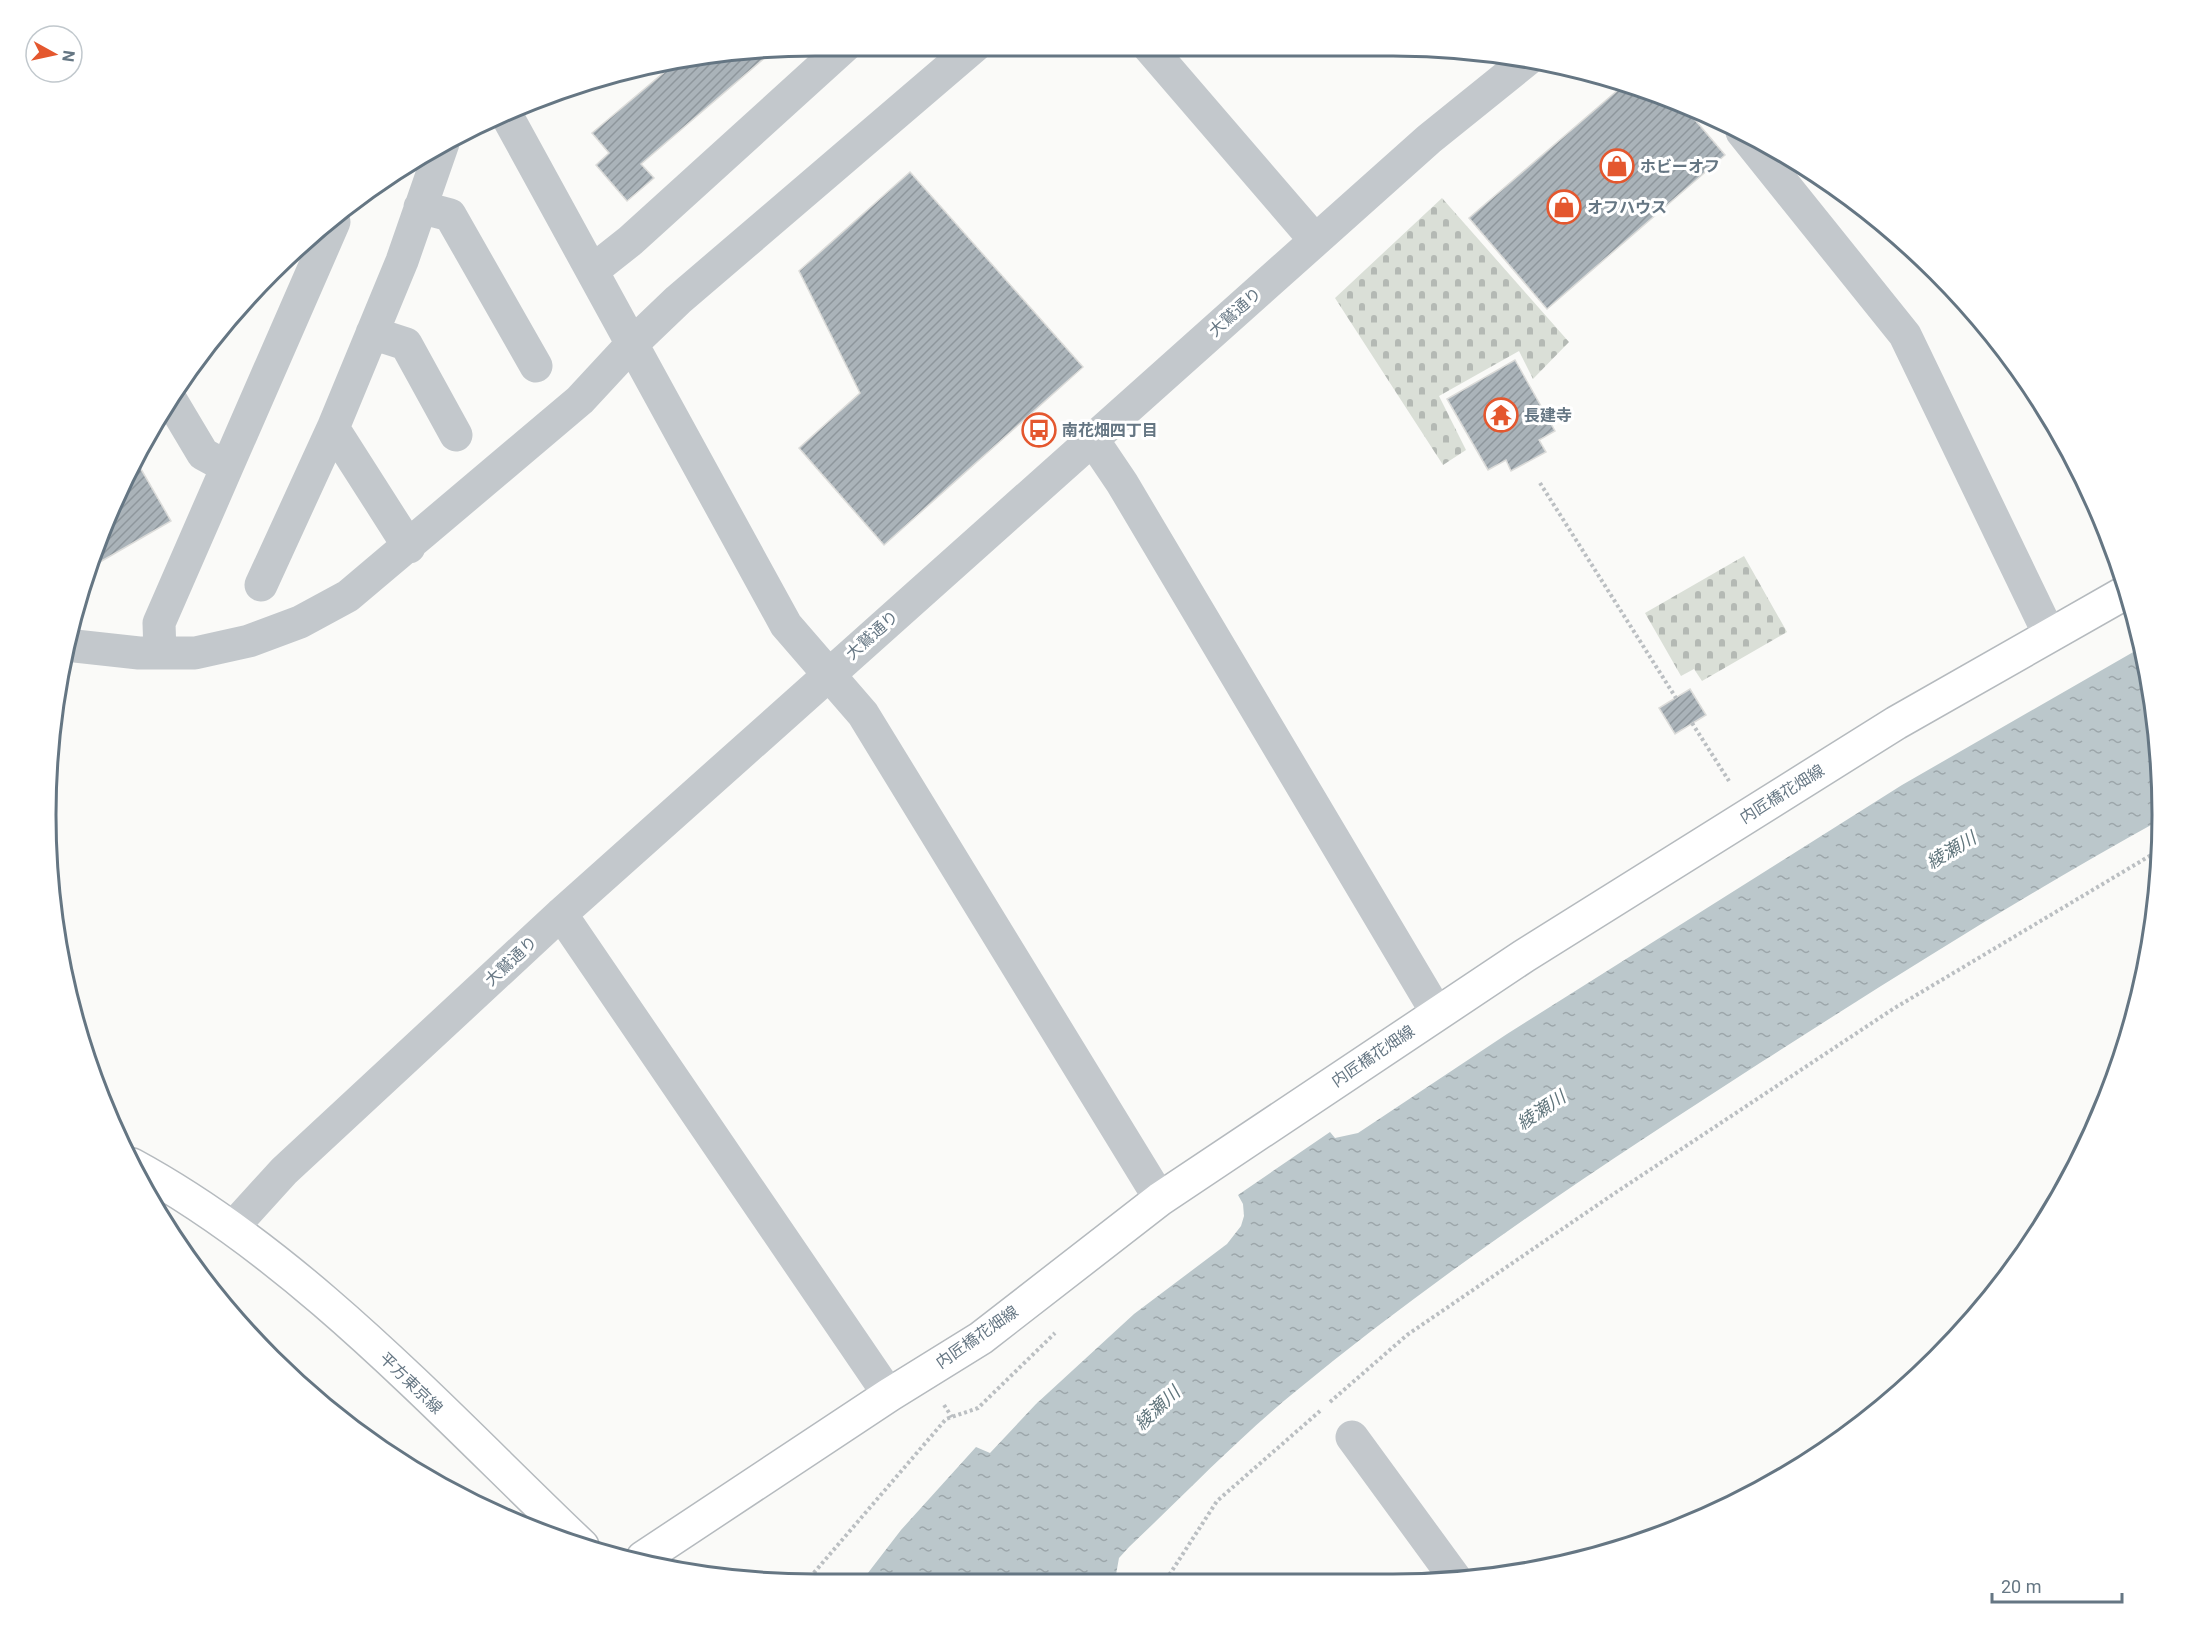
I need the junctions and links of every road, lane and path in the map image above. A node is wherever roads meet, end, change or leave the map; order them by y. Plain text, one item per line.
1 (834, 56) edge
2 (963, 56) edge
3 (1157, 56) edge
4 (1519, 66) edge
5 (509, 120) edge
6 (1754, 147) edge
7 (439, 155) edge
8 (420, 207) junction
9 (330, 230) edge
10 (1315, 240) junction
11 (592, 272) junction
12 (372, 333) junction
13 (631, 345) junction
14 (536, 366) dead end
15 (175, 406) edge
16 (333, 428) junction
17 (456, 435) dead end
18 (1093, 440) junction
19 (227, 467) junction
20 (1540, 483) dead end
21 (409, 547) junction
22 (261, 585) dead end
23 (2120, 595) edge
24 (2049, 634) junction
25 (75, 646) edge
26 (160, 653) junction
27 (828, 674) junction
28 (1676, 698) dead end
29 (1692, 723) dead end
30 (1750, 814) junction
31 (2151, 855) edge
32 (561, 914) junction
33 (1437, 1013) junction
34 (146, 1172) edge
35 (1160, 1198) junction
36 (233, 1227) junction
37 (1060, 1329) dead end
38 (889, 1395) junction
39 (1352, 1437) dead end
40 (567, 1531) edge
41 (648, 1555) edge
42 (1450, 1571) edge
43 (813, 1574) edge
44 (1170, 1574) edge

1 - 11 street
2 - 13 street
3 - 10 street
4 - 10 street, 大鷲通り
5 - 11 street
6 - 24 street
7 - 8 street
8 - 12 street
8 - 14 street
9 - 19 street
10 - 18 street, 大鷲通り
11 - 13 street
12 - 16 street
12 - 17 street
13 - 21 street
13 - 27 street
15 - 19 street
16 - 21 street
16 - 22 street
18 - 27 street, 大鷲通り
18 - 33 street
19 - 26 street
20 - 28 path
21 - 26 street
23 - 24 main road, 内匠橋花畑線
24 - 30 main road, 内匠橋花畑線
25 - 26 street
27 - 32 street, 大鷲通り
27 - 35 street
29 - 30 path
30 - 33 main road, 内匠橋花畑線
31 - 44 path
32 - 36 street, 大鷲通り
32 - 38 street
33 - 35 main road, 内匠橋花畑線
34 - 36 main road, 平方東京線
35 - 38 main road, 内匠橋花畑線
36 - 40 main road, 平方東京線
37 - 43 path
38 - 41 main road, 内匠橋花畑線
39 - 42 street

